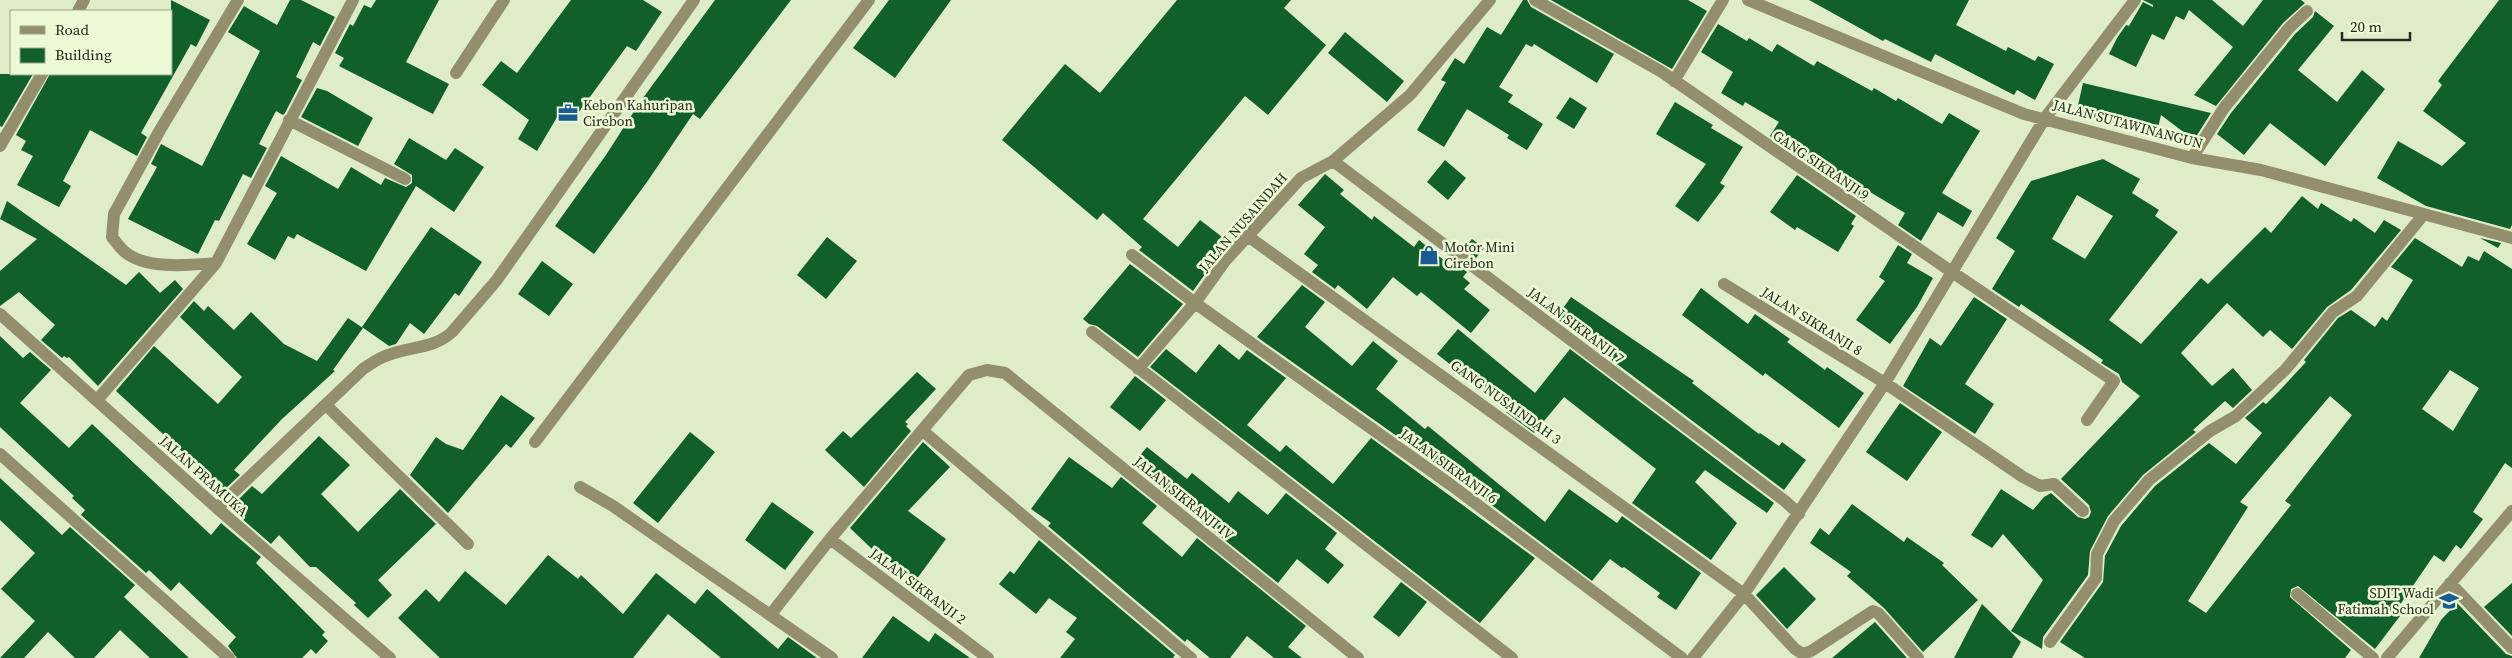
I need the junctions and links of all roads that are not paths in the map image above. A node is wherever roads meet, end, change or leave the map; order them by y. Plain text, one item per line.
1 (238, 0) edge
2 (353, 0) edge
3 (504, 0) edge
4 (694, 0) edge
5 (869, 0) edge
6 (1490, 0) edge
7 (1535, 0) edge
8 (1723, 0) edge
9 (1748, 0) edge
10 (2132, 1) edge
11 (2306, 11) dead end
12 (456, 73) dead end
13 (41, 75) edge
14 (1674, 81) junction
15 (2046, 118) junction
16 (289, 120) junction
17 (0, 146) edge
18 (2192, 158) junction
19 (1333, 161) junction
20 (405, 179) dead end
21 (2424, 214) junction
22 (1248, 237) junction
23 (2512, 238) edge
24 (1132, 255) dead end
25 (216, 263) junction
26 (1952, 272) junction
27 (1724, 284) dead end
28 (1195, 303) junction
29 (0, 314) edge
30 (1092, 332) dead end
31 (1138, 369) junction
32 (1885, 383) junction
33 (97, 400) junction
34 (326, 406) junction
35 (2087, 420) dead end
36 (923, 431) junction
37 (535, 442) dead end
38 (0, 454) edge
39 (580, 487) dead end
40 (217, 508) junction
41 (2083, 511) dead end
42 (2512, 511) edge
43 (1799, 514) junction
44 (830, 538) junction
45 (468, 544) dead end
46 (2450, 583) junction
47 (1744, 594) junction
48 (2297, 594) dead end
49 (771, 614) junction
50 (2050, 642) dead end
51 (2512, 648) edge
52 (229, 658) edge
53 (390, 658) edge
54 (832, 658) edge
55 (988, 658) edge
56 (1191, 658) edge
57 (1358, 658) edge
58 (1512, 658) edge
59 (1682, 658) edge
60 (1694, 658) edge
61 (1918, 658) edge
62 (2373, 658) edge
63 (2388, 658) edge

1 - 25 street
2 - 16 street
3 - 12 street
4 - 34 street
5 - 37 street
6 - 19 street, JALAN NUSAINDAH
7 - 14 street, GANG SIKRANJI 9
8 - 14 street
9 - 15 street, JALAN SUTAWINANGUN
10 - 15 street
11 - 18 street
13 - 17 street
14 - 26 street, GANG SIKRANJI 9
15 - 18 street, JALAN SUTAWINANGUN
15 - 26 street
16 - 20 street
16 - 25 street
18 - 21 street, JALAN SUTAWINANGUN
19 - 22 street, JALAN NUSAINDAH
19 - 43 street, JALAN SIKRANJI 7
21 - 23 street, JALAN SUTAWINANGUN
21 - 50 street
22 - 28 street, JALAN NUSAINDAH
22 - 47 street, GANG NUSAINDAH 3
24 - 28 street, JALAN SIKRANJI 6
25 - 33 street
26 - 32 street
26 - 35 street, GANG SIKRANJI 9
27 - 32 street, JALAN SIKRANJI 8
28 - 31 street, JALAN NUSAINDAH
28 - 59 street, JALAN SIKRANJI 6
29 - 33 street, JALAN PRAMUKA
30 - 31 street
31 - 58 street
32 - 41 street, JALAN SIKRANJI 8
32 - 43 street
33 - 40 street, JALAN PRAMUKA
34 - 40 street
34 - 45 street
36 - 44 street
36 - 56 street
36 - 57 street, JALAN SIKRANJI IV
38 - 52 street
39 - 49 street
40 - 53 street, JALAN PRAMUKA
42 - 46 street
43 - 47 street
44 - 49 street
44 - 55 street, JALAN SIKRANJI 2
46 - 51 street
46 - 63 street
47 - 60 street
47 - 61 street, GANG NUSAINDAH 3
48 - 62 street
49 - 54 street

